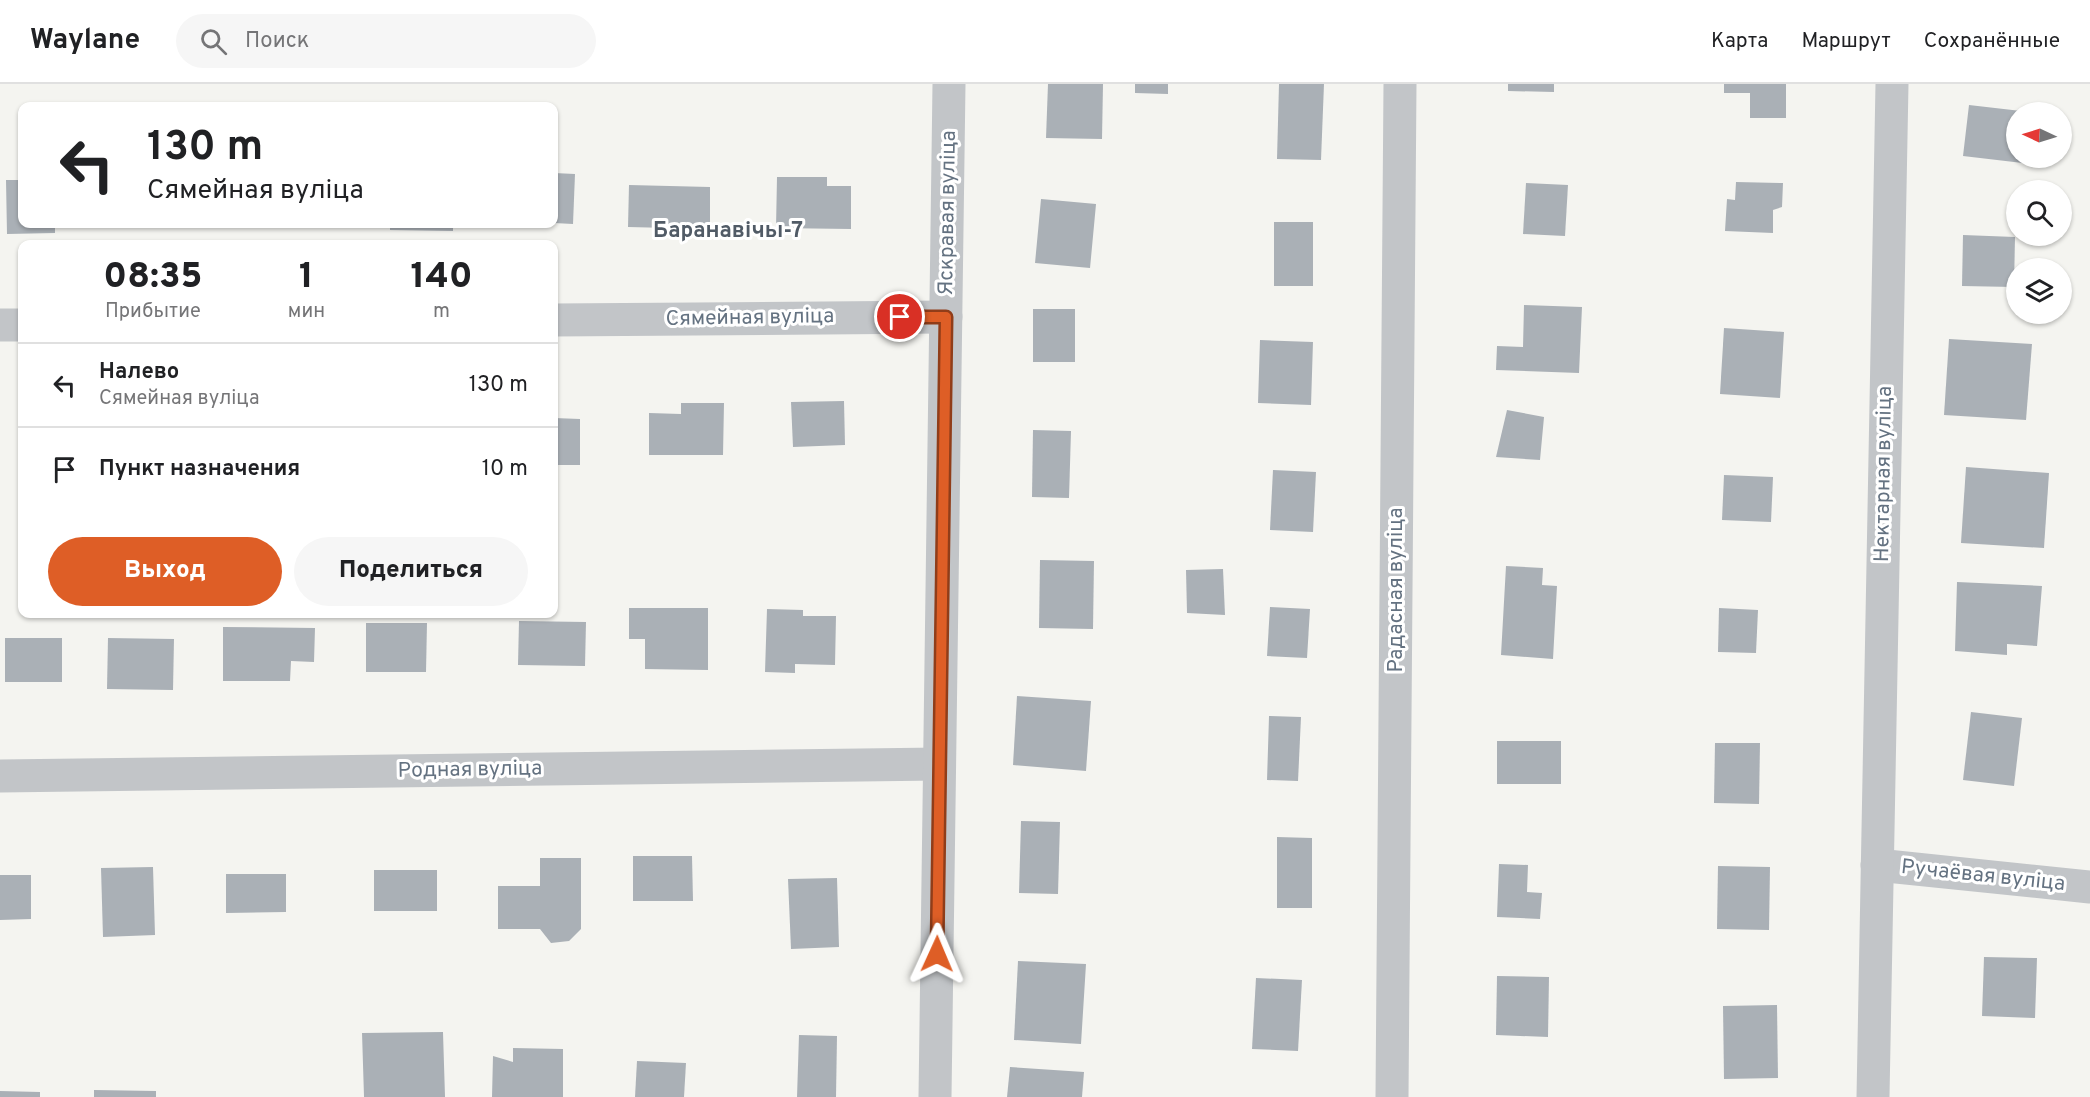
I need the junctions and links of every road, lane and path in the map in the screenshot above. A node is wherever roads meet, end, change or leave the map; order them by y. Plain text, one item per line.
1 (949, 84) edge
2 (1400, 84) edge
3 (1892, 84) edge
4 (946, 317) junction
5 (558, 320) edge
6 (0, 325) edge
7 (18, 325) edge
8 (939, 764) junction
9 (0, 776) edge
10 (1877, 865) junction
11 (2090, 887) edge
12 (935, 1097) edge
13 (1392, 1097) edge
14 (1873, 1097) edge

1 - 4 street, Яскравая вуліца
2 - 13 street, Радасная вуліца
3 - 10 street, Нектарная вуліца
4 - 5 street, Сямейная вуліца
4 - 8 street, Яскравая вуліца
6 - 7 street
8 - 9 street, Родная вуліца
8 - 12 street, Яскравая вуліца
10 - 11 street, Ручаёвая вуліца
10 - 14 street, Нектарная вуліца

